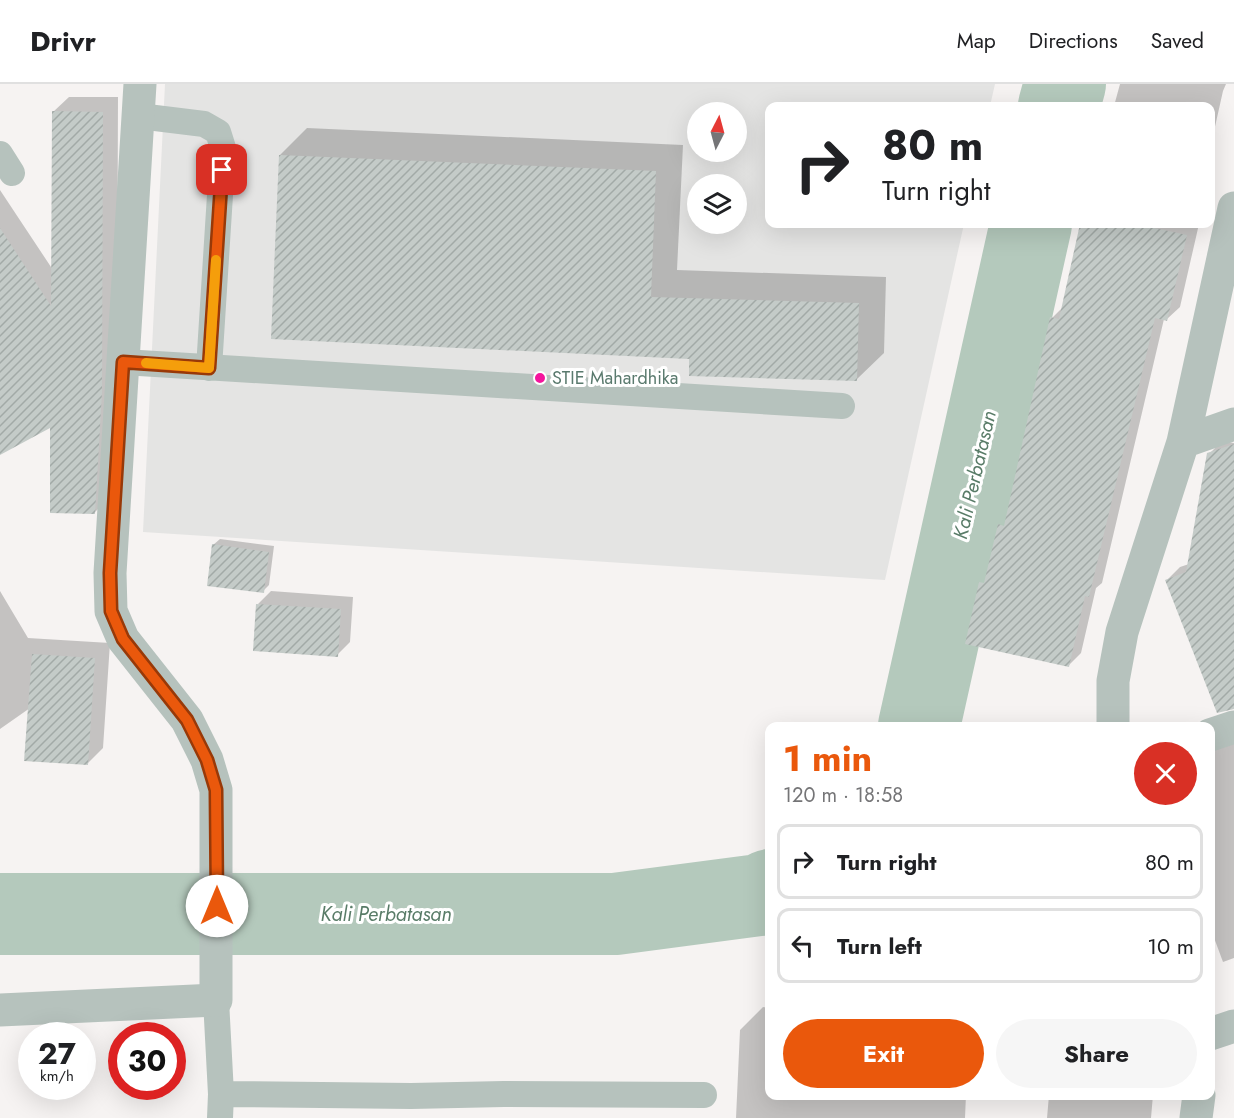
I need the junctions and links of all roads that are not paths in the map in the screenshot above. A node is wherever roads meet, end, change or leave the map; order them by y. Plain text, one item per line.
1 (140, 84) edge
2 (139, 116) junction
3 (1234, 208) edge
4 (123, 362) junction
5 (209, 368) junction
6 (842, 406) dead end
7 (1234, 424) edge
8 (1183, 442) junction
9 (1113, 722) edge
10 (1234, 727) edge
11 (1215, 733) edge
12 (216, 1000) junction
13 (0, 1010) edge
14 (1234, 1026) edge
15 (1215, 1032) edge
16 (704, 1095) dead end
17 (1198, 1100) edge
18 (220, 1106) edge
19 (298, 1107) edge
20 (1196, 1118) edge

1 - 2 street
2 - 4 street
2 - 5 lane
3 - 8 street
4 - 5 lane
4 - 12 street
5 - 6 lane
7 - 8 street
8 - 9 street
10 - 11 street
12 - 13 street
12 - 18 lane
14 - 15 street
16 - 19 lane
17 - 20 street
18 - 19 lane

